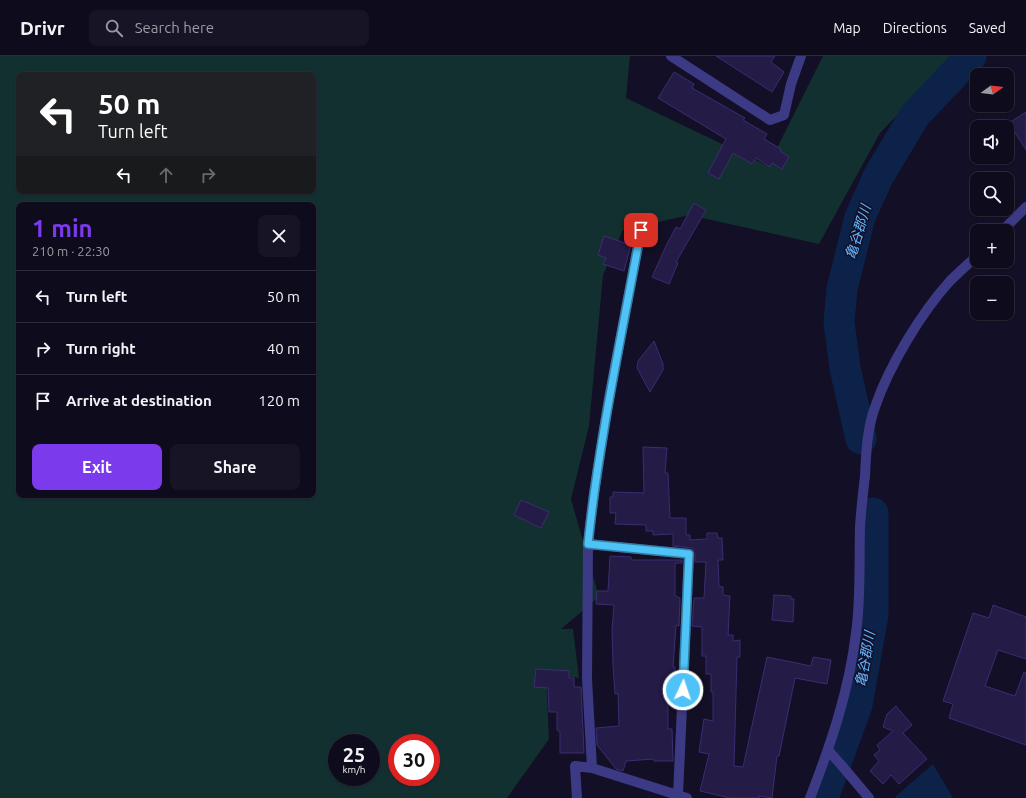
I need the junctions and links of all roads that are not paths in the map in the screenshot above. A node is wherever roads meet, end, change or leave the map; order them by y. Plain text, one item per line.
1 (671, 56) edge
2 (801, 56) edge
3 (1026, 207) edge
4 (1009, 224) edge
5 (641, 230) dead end
6 (970, 262) edge
7 (588, 544) junction
8 (828, 750) junction
9 (592, 768) junction
10 (683, 797) edge
11 (577, 798) edge
12 (810, 798) edge
13 (869, 798) edge

1 - 2 street
3 - 4 street
5 - 7 street
6 - 8 street
7 - 9 street
7 - 10 street
8 - 12 street
8 - 13 street
9 - 10 street
9 - 11 street

